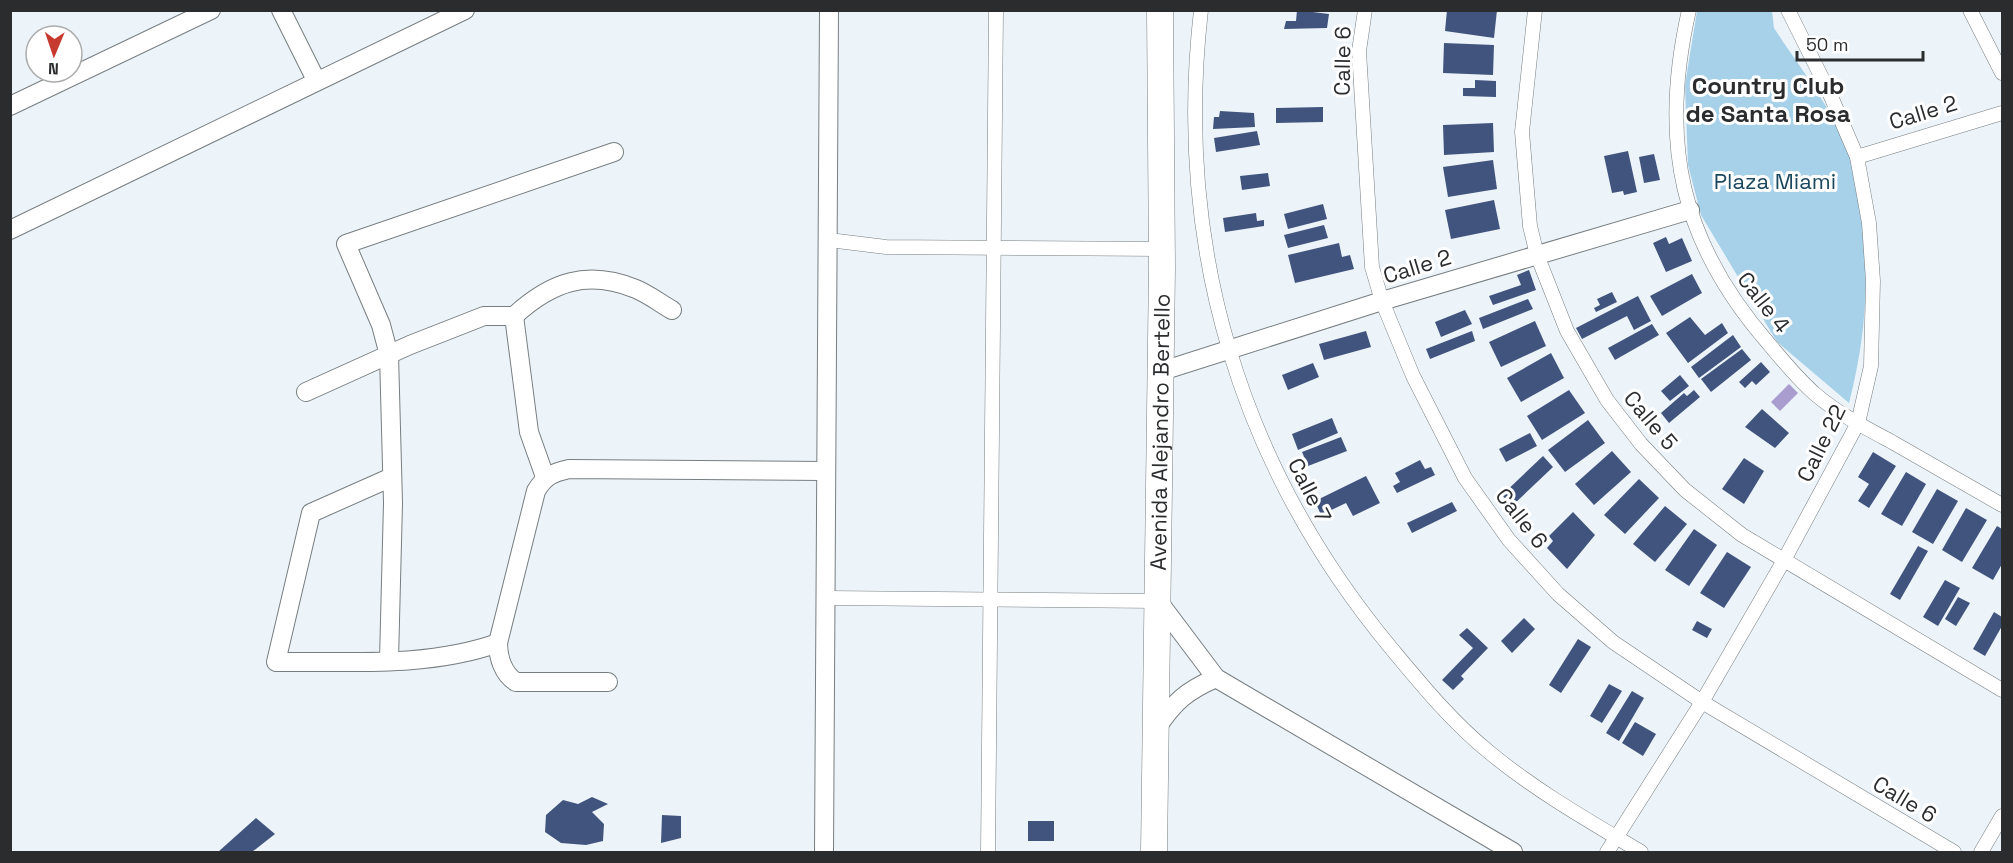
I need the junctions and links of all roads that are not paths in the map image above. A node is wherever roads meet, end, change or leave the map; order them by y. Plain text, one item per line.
1 (211, 10) edge
2 (281, 10) edge
3 (465, 10) edge
4 (829, 10) edge
5 (996, 10) edge
6 (1160, 10) edge
7 (1201, 10) edge
8 (1365, 10) edge
9 (1535, 10) edge
10 (1689, 10) edge
11 (1788, 10) edge
12 (1970, 10) edge
13 (2002, 73) edge
14 (316, 80) junction
15 (10, 106) edge
16 (2002, 113) edge
17 (614, 152) dead end
18 (1857, 157) junction
19 (1690, 210) junction
20 (10, 230) edge
21 (829, 240) junction
22 (994, 248) junction
23 (1162, 249) junction
24 (1537, 255) junction
25 (1382, 301) junction
26 (672, 310) dead end
27 (514, 316) junction
28 (1228, 351) junction
29 (389, 355) junction
30 (1159, 372) junction
31 (306, 392) dead end
32 (1858, 423) junction
33 (825, 471) junction
34 (392, 477) junction
35 (545, 477) junction
36 (2002, 505) edge
37 (1783, 562) junction
38 (990, 597) junction
39 (827, 598) junction
40 (1158, 601) junction
41 (498, 643) junction
42 (389, 660) junction
43 (1216, 678) junction
44 (608, 682) dead end
45 (2002, 690) edge
46 (1702, 702) junction
47 (1156, 729) junction
48 (2002, 816) edge
49 (1616, 838) junction
50 (824, 852) edge
51 (988, 852) edge
52 (1154, 852) edge
53 (1513, 852) edge
54 (1607, 852) edge
55 (1641, 852) edge
56 (1954, 852) edge
57 (1981, 852) edge

1 - 15 street
2 - 14 street
3 - 14 street
4 - 21 street
5 - 22 street
6 - 23 main road, Avenida Alejandro Bertello
7 - 28 street, Calle 7
8 - 25 street, Calle 6
9 - 24 street, Calle 5
10 - 19 street, Calle 4
11 - 18 street, Calle 22
12 - 13 street
14 - 20 street
16 - 18 street, Calle 2
17 - 29 street
18 - 32 street, Calle 22
19 - 24 street, Calle 2
19 - 32 street, Calle 4
21 - 22 street
21 - 33 street
22 - 23 street
22 - 38 street
23 - 30 main road, Avenida Alejandro Bertello
24 - 25 street, Calle 2
24 - 37 street, Calle 5
25 - 28 street, Calle 2
25 - 46 street, Calle 6
26 - 27 street
27 - 29 street
27 - 35 street
28 - 30 street, Calle 2
28 - 49 street, Calle 7
29 - 31 street
29 - 34 street
30 - 40 main road, Avenida Alejandro Bertello
32 - 36 street, Calle 4
32 - 37 street, Calle 22
33 - 35 street
33 - 39 street
34 - 42 street
34 - 42 street
35 - 41 street
37 - 45 street, Calle 5
37 - 46 street, Calle 22
38 - 39 street
38 - 40 street
38 - 51 street
39 - 50 street
40 - 43 street
40 - 47 main road, Avenida Alejandro Bertello
41 - 42 street
41 - 44 street
43 - 47 street
43 - 53 street
46 - 49 street, Calle 22
46 - 56 street, Calle 6
47 - 52 main road, Avenida Alejandro Bertello
48 - 57 street
49 - 54 street, Calle 22
49 - 55 street, Calle 7

